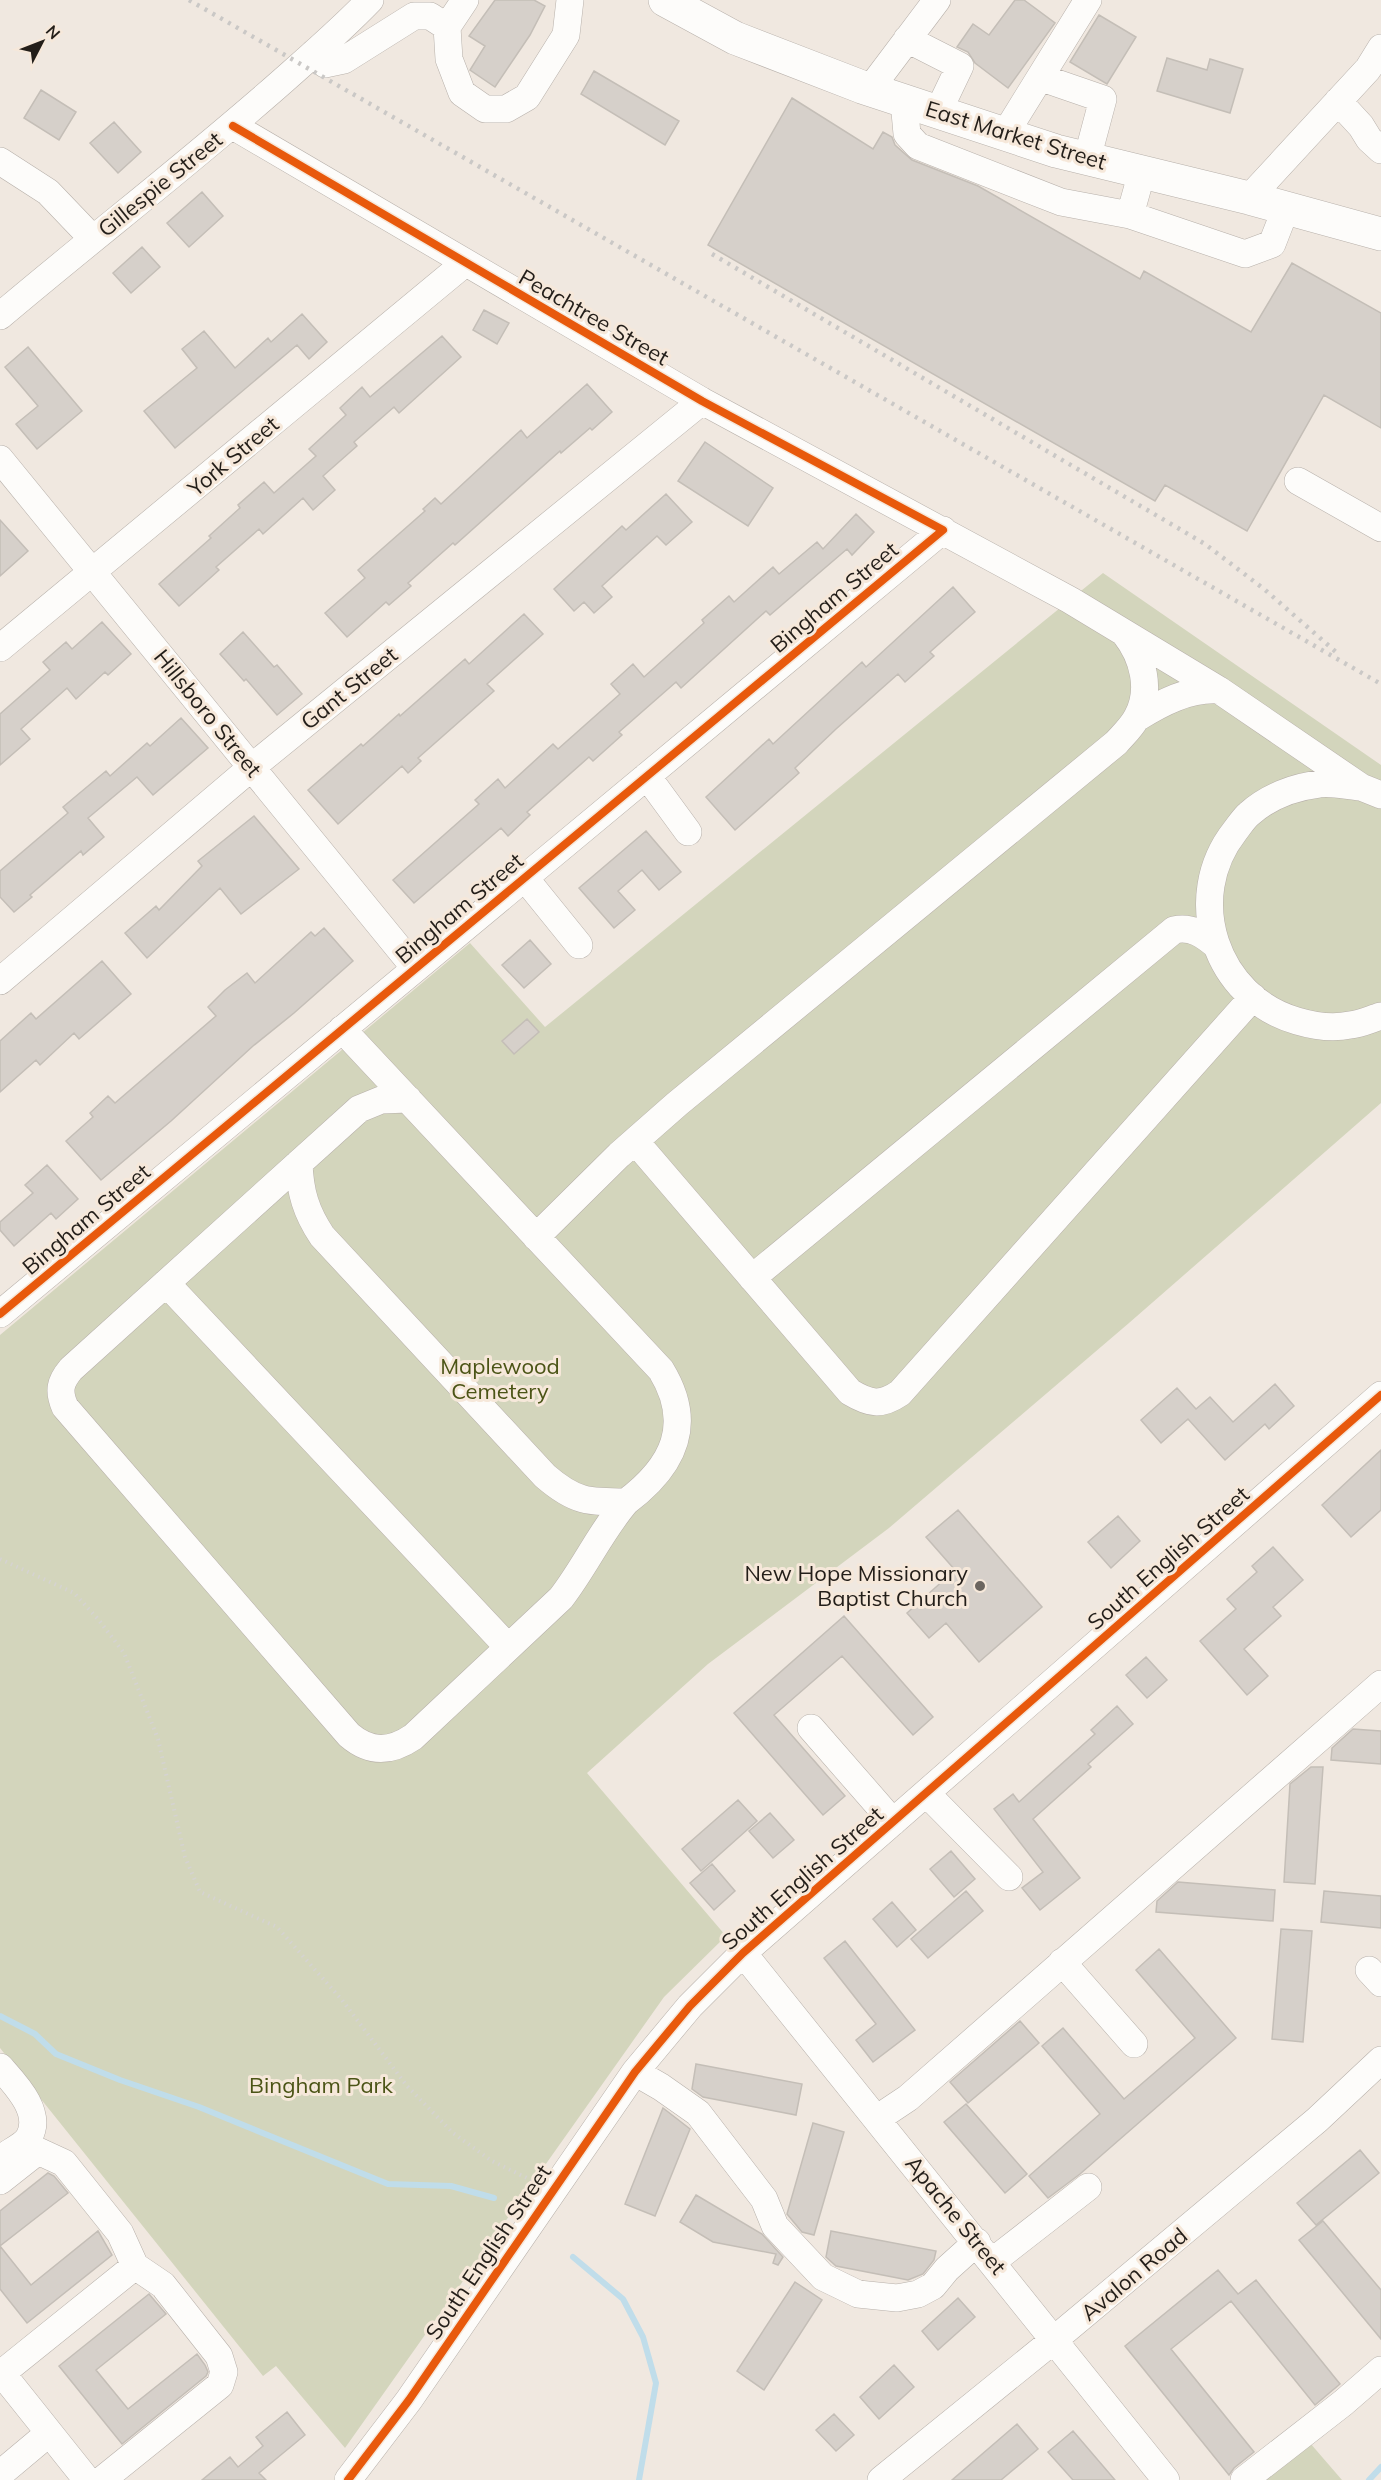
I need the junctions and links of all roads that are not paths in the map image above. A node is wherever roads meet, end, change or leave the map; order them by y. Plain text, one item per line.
1 (370, 0) edge
2 (465, 0) edge
3 (665, 0) edge
4 (937, 0) edge
5 (1088, 0) edge
6 (564, 3) edge
7 (447, 27) junction
8 (907, 39) junction
9 (1381, 48) edge
10 (314, 53) junction
11 (1042, 78) junction
12 (870, 89) junction
13 (904, 101) junction
14 (1338, 101) junction
15 (938, 112) junction
16 (233, 126) junction
17 (1005, 134) junction
18 (1381, 150) edge
19 (1087, 159) junction
20 (0, 162) edge
21 (1142, 172) junction
22 (1249, 198) junction
23 (1286, 208) junction
24 (1130, 215) junction
25 (1381, 234) edge
26 (92, 238) junction
27 (465, 263) junction
28 (0, 316) edge
29 (702, 401) junction
30 (0, 459) edge
31 (1298, 481) dead end
32 (1381, 528) edge
33 (943, 530) junction
34 (94, 572) junction
35 (1125, 633) junction
36 (0, 648) edge
37 (1219, 690) junction
38 (1137, 718) junction
39 (252, 767) junction
40 (647, 776) junction
41 (1371, 791) edge
42 (688, 832) dead end
43 (524, 877) junction
44 (1210, 882) junction
45 (1174, 930) junction
46 (579, 945) dead end
47 (1217, 946) junction
48 (415, 968) junction
49 (0, 981) edge
50 (1252, 997) junction
51 (1381, 1017) edge
52 (342, 1029) junction
53 (364, 1052) junction
54 (408, 1099) junction
55 (359, 1109) junction
56 (635, 1141) junction
57 (299, 1163) junction
58 (536, 1237) junction
59 (752, 1278) junction
60 (166, 1283) junction
61 (0, 1314) edge
62 (1381, 1395) edge
63 (562, 1491) junction
64 (626, 1502) junction
65 (600, 1537) junction
66 (508, 1647) junction
67 (1381, 1684) edge
68 (811, 1728) dead end
69 (926, 1793) junction
70 (893, 1822) junction
71 (1009, 1877) dead end
72 (743, 1953) junction
73 (1062, 1962) junction
74 (1134, 2044) dead end
75 (1381, 2060) edge
76 (0, 2067) edge
77 (635, 2072) junction
78 (878, 2118) junction
79 (34, 2145) junction
80 (0, 2159) edge
81 (0, 2181) edge
82 (1088, 2187) dead end
83 (985, 2252) junction
84 (135, 2266) junction
85 (1055, 2340) junction
86 (1381, 2370) edge
87 (1, 2372) edge
88 (50, 2433) junction
89 (0, 2474) edge
90 (87, 2480) edge
91 (102, 2480) edge
92 (348, 2480) edge
93 (881, 2480) edge
94 (1166, 2480) edge
95 (1244, 2480) edge

1 - 10 street, Gillespie Street
2 - 7 street
3 - 12 main road, East Market Street
4 - 8 street
5 - 11 street
6 - 7 street
7 - 10 street
8 - 12 street
8 - 15 street
9 - 14 street
10 - 16 street, Gillespie Street
11 - 17 street
11 - 19 street
12 - 13 main road, East Market Street
13 - 15 main road, East Market Street
13 - 24 street
14 - 18 street
14 - 22 street
15 - 17 main road, East Market Street
16 - 26 street, Gillespie Street
16 - 27 street, Peachtree Street
17 - 19 main road, East Market Street
19 - 21 main road, East Market Street
20 - 26 street
21 - 22 main road, East Market Street
21 - 24 street
22 - 23 main road, East Market Street
23 - 24 street
23 - 25 main road, East Market Street
26 - 28 street, Gillespie Street
27 - 29 street, Peachtree Street
27 - 34 street, York Street
29 - 33 street, Peachtree Street
29 - 39 street, Gant Street
30 - 34 street, Hillsboro Street
31 - 32 street
33 - 35 street, Peachtree Street
33 - 40 street, Bingham Street
34 - 36 street, York Street
34 - 39 street, Hillsboro Street
35 - 37 street, Peachtree Street
35 - 38 street
37 - 38 street
37 - 41 street, Peachtree Street
38 - 56 street
39 - 48 street, Hillsboro Street
39 - 49 street, Gant Street
40 - 42 street
40 - 43 street, Bingham Street
41 - 44 street
43 - 46 street
43 - 48 street, Bingham Street
44 - 45 street
44 - 47 street
45 - 47 street
45 - 59 street
47 - 50 street
48 - 52 street, Bingham Street
50 - 51 street
50 - 59 street
52 - 53 street
52 - 61 street, Bingham Street
53 - 54 street
53 - 55 street
54 - 55 street
54 - 58 street
55 - 57 street
56 - 58 street
56 - 59 street
57 - 60 street
57 - 63 street
58 - 64 street
60 - 66 street
60 - 66 street
62 - 69 street, South English Street
63 - 64 street
63 - 65 street
64 - 65 street
65 - 66 street
67 - 73 street
68 - 70 street
69 - 70 street, South English Street
69 - 71 street
70 - 72 street, South English Street
72 - 77 street, South English Street
72 - 78 street, Apache Street
73 - 74 street
73 - 78 street
75 - 85 street, Avalon Road
76 - 79 street
77 - 83 street
77 - 92 street, South English Street
78 - 83 street, Apache Street
79 - 80 street
79 - 81 street
79 - 84 street
82 - 83 street
83 - 85 street, Apache Street
84 - 87 street
84 - 91 street
85 - 93 street, Avalon Road
85 - 94 street, Apache Street
86 - 95 street
87 - 88 street
88 - 89 street
88 - 90 street

